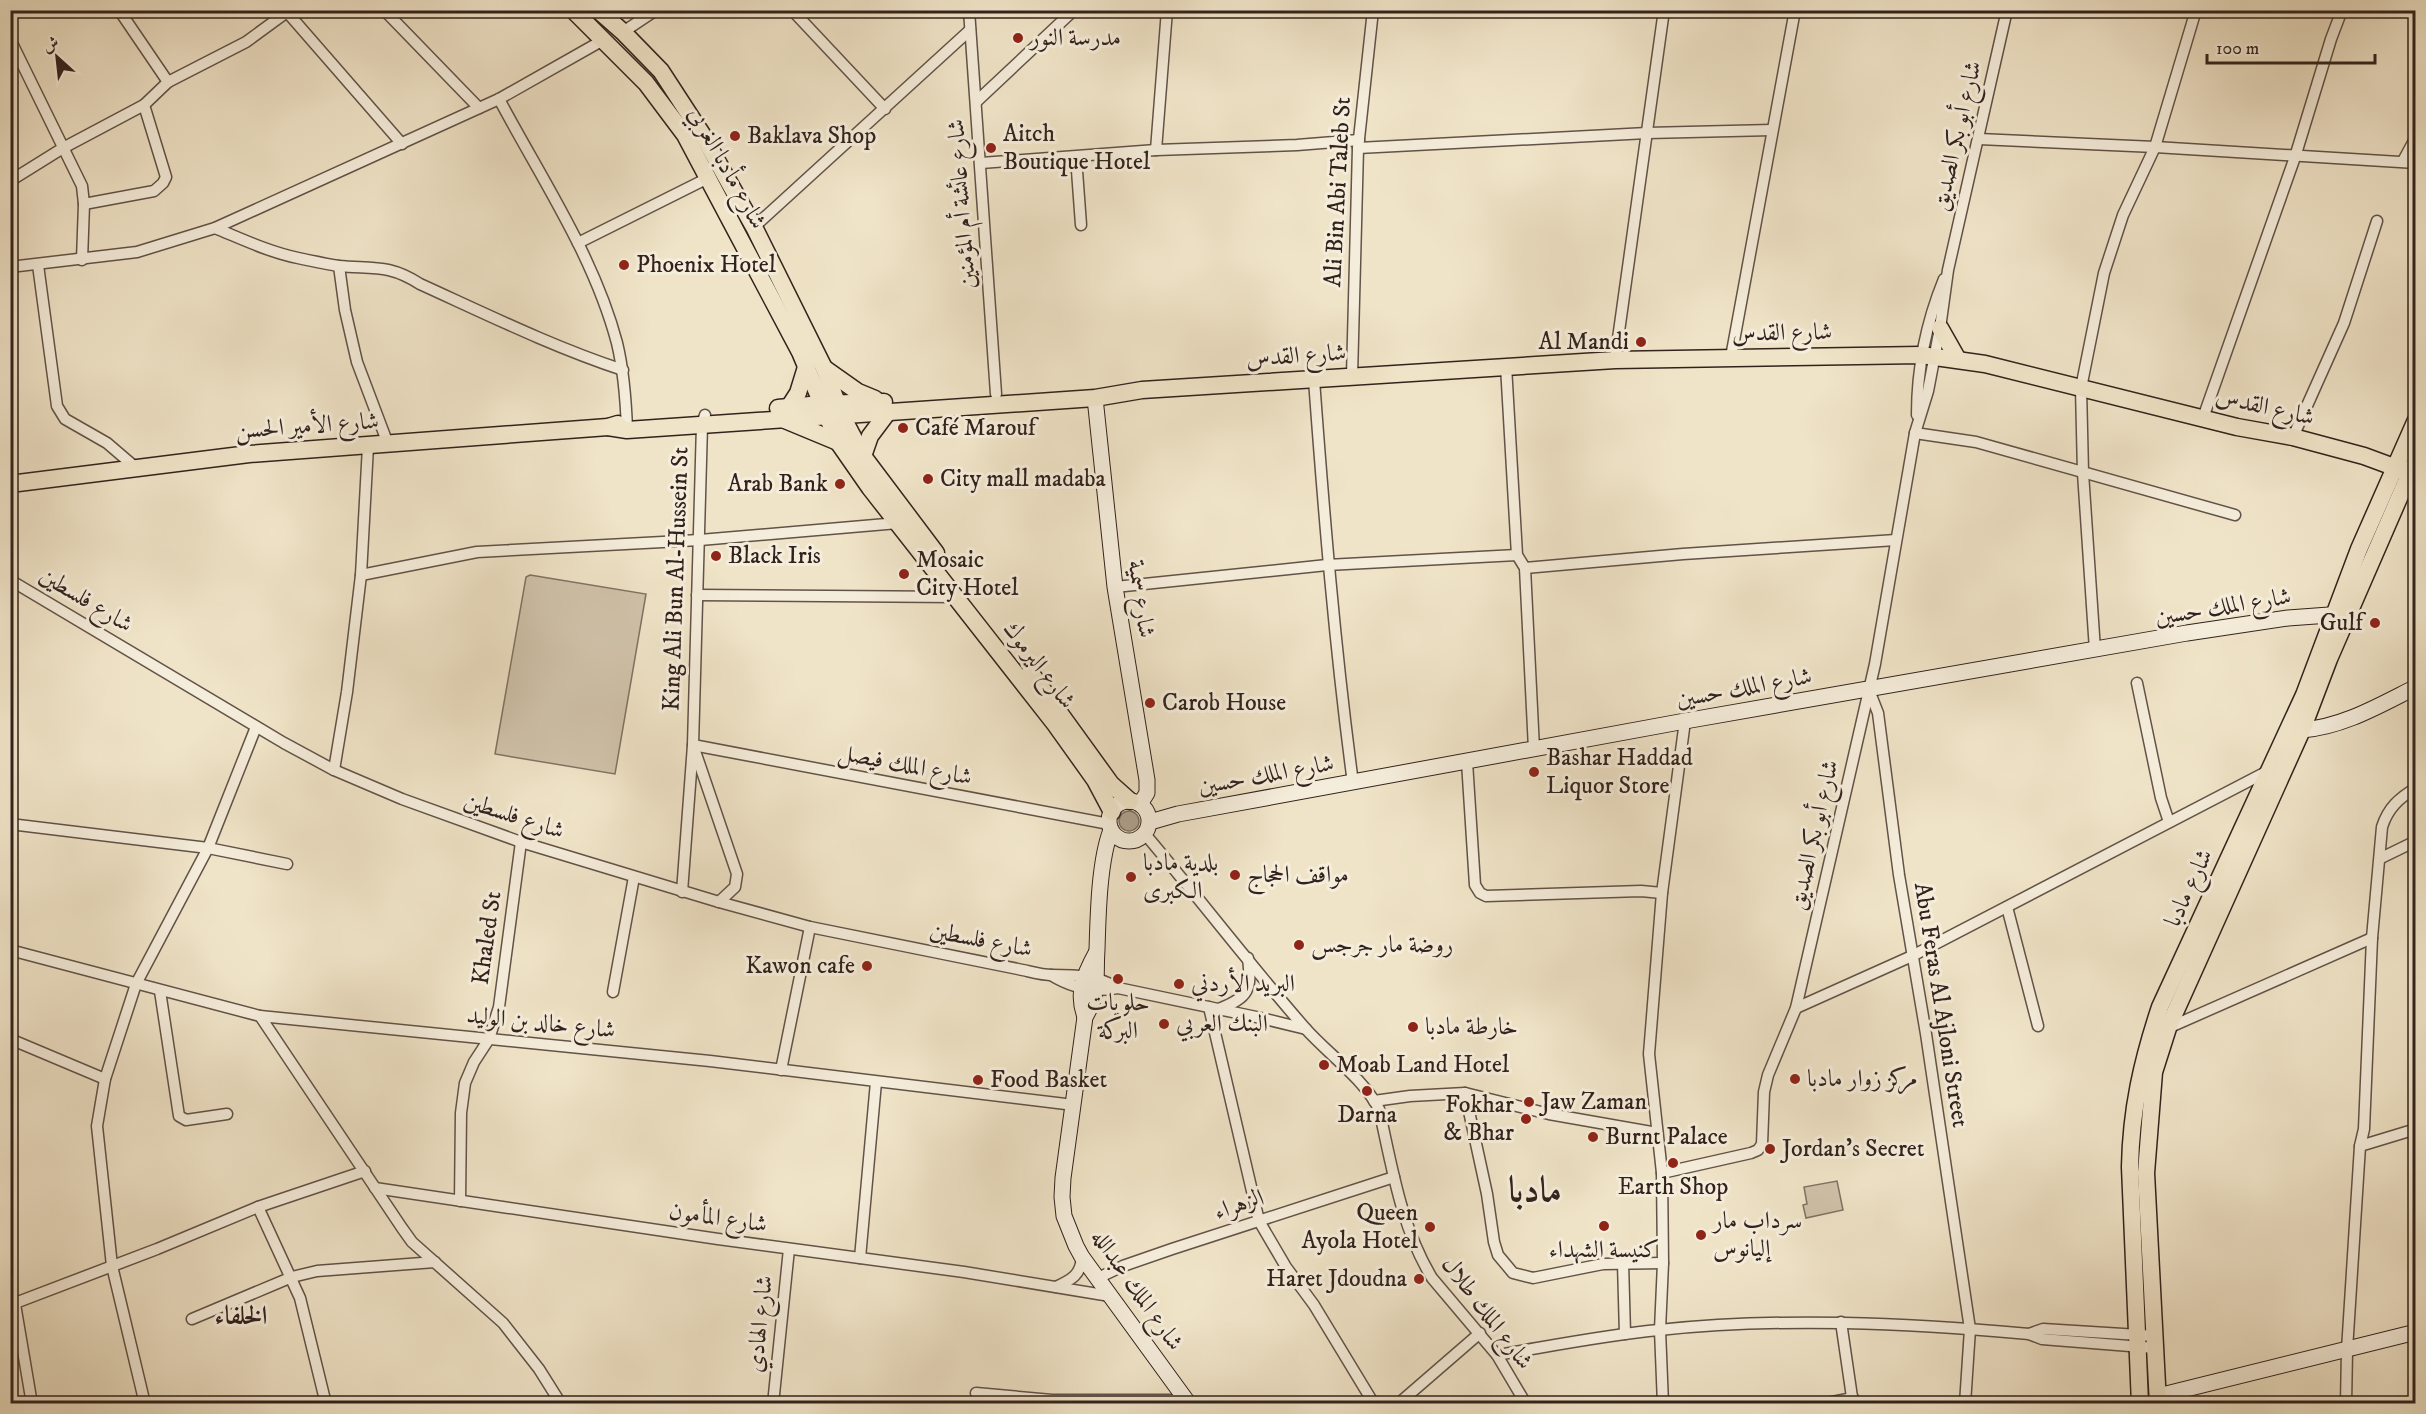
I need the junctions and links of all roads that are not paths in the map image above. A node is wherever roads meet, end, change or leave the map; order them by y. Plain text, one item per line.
1 (119, 10) edge
2 (384, 10) edge
3 (573, 10) edge
4 (598, 10) edge
5 (656, 10) edge
6 (792, 10) edge
7 (969, 10) edge
8 (1074, 10) edge
9 (1167, 10) edge
10 (1374, 10) edge
11 (1664, 10) edge
12 (1795, 10) edge
13 (2007, 10) edge
14 (2196, 10) edge
15 (2342, 10) edge
16 (287, 11) edge
17 (970, 30) junction
18 (623, 32) junction
19 (10, 39) edge
20 (605, 39) junction
21 (168, 81) junction
22 (499, 99) junction
23 (976, 102) junction
24 (144, 105) junction
25 (479, 108) junction
26 (885, 109) junction
27 (1772, 130) junction
28 (1647, 133) junction
29 (2415, 137) edge
30 (1979, 139) junction
31 (402, 144) junction
32 (1358, 144) junction
33 (2155, 147) junction
34 (63, 148) junction
35 (1156, 150) junction
36 (1076, 157) junction
37 (2295, 157) junction
38 (2403, 161) junction
39 (981, 163) junction
40 (2415, 163) edge
41 (708, 178) junction
42 (10, 181) edge
43 (84, 204) junction
44 (2377, 221) dead end
45 (1081, 225) dead end
46 (754, 227) junction
47 (215, 228) junction
48 (578, 243) junction
49 (82, 260) junction
50 (38, 265) junction
51 (339, 266) junction
52 (10, 267) edge
53 (1948, 270) junction
54 (1940, 328) junction
55 (1927, 355) junction
56 (1731, 357) junction
57 (1957, 358) junction
58 (1615, 360) junction
59 (1506, 366) junction
60 (806, 367) junction
61 (824, 368) junction
62 (623, 370) junction
63 (1352, 376) junction
64 (1314, 380) junction
65 (2081, 388) junction
66 (1094, 393) junction
67 (996, 394) junction
68 (973, 401) junction
69 (885, 407) junction
70 (831, 410) junction
71 (785, 413) junction
72 (2204, 418) junction
73 (703, 420) junction
74 (2415, 420) edge
75 (627, 426) junction
76 (1916, 429) junction
77 (2293, 437) junction
78 (838, 442) junction
79 (388, 444) junction
80 (368, 446) junction
81 (863, 456) junction
82 (2407, 466) edge
83 (135, 467) junction
84 (2082, 473) junction
85 (10, 484) edge
86 (2235, 516) dead end
87 (898, 523) junction
88 (700, 540) junction
89 (1896, 540) junction
90 (1517, 555) junction
91 (1328, 565) junction
92 (1525, 568) junction
93 (362, 575) junction
94 (10, 580) edge
95 (1115, 587) junction
96 (697, 595) junction
97 (957, 597) junction
98 (2341, 615) junction
99 (2095, 651) junction
100 (2137, 683) dead end
101 (2415, 687) edge
102 (1869, 690) junction
103 (1685, 721) junction
104 (256, 727) junction
105 (2302, 730) junction
106 (693, 745) junction
107 (1534, 749) junction
108 (1467, 762) junction
109 (334, 770) junction
110 (2270, 770) junction
111 (1353, 783) junction
112 (2415, 788) edge
113 (1135, 803) junction
114 (1111, 822) junction
115 (2169, 822) junction
116 (10, 824) edge
117 (1148, 828) junction
118 (2415, 841) edge
119 (521, 842) junction
120 (208, 848) junction
121 (2381, 858) junction
122 (287, 864) dead end
123 (634, 877) junction
124 (682, 892) junction
125 (1662, 893) junction
126 (719, 902) junction
127 (2007, 907) junction
128 (810, 927) junction
129 (2372, 938) junction
130 (10, 950) edge
131 (1912, 956) junction
132 (1248, 958) junction
133 (1090, 983) junction
134 (136, 984) junction
135 (160, 991) junction
136 (613, 992) dead end
137 (1214, 1008) junction
138 (1796, 1008) junction
139 (260, 1016) junction
140 (2038, 1026) dead end
141 (2168, 1028) junction
142 (1306, 1029) junction
143 (489, 1039) junction
144 (10, 1040) edge
145 (780, 1070) junction
146 (105, 1079) junction
147 (876, 1082) junction
148 (1465, 1094) junction
149 (1374, 1101) junction
150 (1074, 1105) junction
151 (227, 1114) dead end
152 (2415, 1129) edge
153 (1657, 1133) junction
154 (2360, 1146) junction
155 (365, 1171) junction
156 (1662, 1173) junction
157 (1394, 1177) junction
158 (375, 1188) junction
159 (460, 1200) junction
160 (258, 1207) junction
161 (1259, 1221) junction
162 (789, 1249) junction
163 (1082, 1257) junction
164 (860, 1258) junction
165 (435, 1262) junction
166 (1623, 1263) junction
167 (1663, 1263) junction
168 (112, 1266) junction
169 (292, 1277) junction
170 (1098, 1278) junction
171 (1056, 1287) junction
172 (1110, 1296) junction
173 (13, 1304) edge
174 (192, 1319) dead end
175 (1840, 1322) junction
176 (1660, 1329) junction
177 (1970, 1329) junction
178 (2415, 1332) edge
179 (1480, 1333) junction
180 (1625, 1334) junction
181 (2147, 1342) junction
182 (2347, 1350) junction
183 (1497, 1355) junction
184 (976, 1393) dead end
185 (2158, 1400) edge
186 (1853, 1401) edge
187 (1188, 1402) edge
188 (32, 1404) edge
189 (145, 1404) edge
190 (326, 1404) edge
191 (561, 1404) edge
192 (773, 1404) edge
193 (1374, 1404) edge
194 (1398, 1404) edge
195 (1526, 1404) edge
196 (1664, 1404) edge
197 (1822, 1404) edge
198 (1965, 1404) edge
199 (2140, 1404) edge
200 (2346, 1404) edge

1 - 21 street
2 - 25 street
3 - 20 main road, شارع مأدبا الغربي
4 - 18 main road, شارع مأدبا الغربي
5 - 18 street
6 - 26 street
7 - 17 street, شارع عائشة أم المؤمنين
8 - 23 street
9 - 35 street
10 - 32 street, Ali Bin Abi Taleb St
11 - 28 street
12 - 27 street
13 - 30 street, شارع أبو بكر الصديق
14 - 33 street
15 - 37 street
16 - 21 street
16 - 31 street
17 - 23 street, شارع عائشة أم المؤمنين
17 - 26 street
18 - 46 main road, شارع مأدبا الغربي
19 - 34 street
20 - 22 street
20 - 41 main road, شارع مأدبا الغربي
21 - 24 street
22 - 25 street
22 - 48 street
23 - 39 street, شارع عائشة أم المؤمنين
24 - 34 street
24 - 43 street
25 - 31 street
26 - 46 street
27 - 28 street
27 - 56 street
28 - 32 street
28 - 58 street
29 - 38 street
30 - 33 street
30 - 53 street, شارع أبو بكر الصديق
31 - 47 street
32 - 35 street
32 - 63 street, Ali Bin Abi Taleb St
33 - 37 street
33 - 65 street
34 - 42 street
34 - 43 street
35 - 36 street
36 - 39 street
36 - 45 street
37 - 38 street
37 - 72 street
38 - 40 street
39 - 67 street, شارع عائشة أم المؤمنين
41 - 48 street
41 - 60 main road, شارع مأدبا الغربي
43 - 49 street
44 - 77 street
46 - 61 main road, شارع مأدبا الغربي
47 - 49 street
47 - 51 street
48 - 62 street
49 - 50 street
50 - 52 street
50 - 83 street
51 - 62 street
51 - 79 street
53 - 54 street, شارع أبو بكر الصديق
53 - 55 street, شارع أبو بكر الصديق
54 - 55 street, شارع أبو بكر الصديق
54 - 57 main road
55 - 56 main road, شارع القدس
55 - 57 main road, شارع القدس
55 - 76 street, شارع أبو بكر الصديق
56 - 58 main road, شارع القدس
57 - 65 main road, شارع القدس
58 - 59 main road, شارع القدس
59 - 63 main road, شارع القدس
59 - 90 street
60 - 70 main road, شارع مأدبا الغربي
60 - 71 main road
61 - 69 main road
61 - 70 main road, شارع مأدبا الغربي
62 - 75 street
63 - 64 main road, شارع القدس
64 - 66 main road, شارع القدس
64 - 91 street
65 - 72 main road, شارع القدس
65 - 84 street
66 - 67 main road, شارع القدس
66 - 68 main road, شارع القدس
66 - 95 main road, شارع سمية
67 - 68 main road, شارع القدس
68 - 69 main road, شارع القدس
69 - 70 main road, شارع القدس
69 - 81 main road
70 - 71 main road, شارع الأمير الحسن
70 - 78 main road, شارع اليرموك
70 - 81 main road, شارع اليرموك
71 - 73 main road, شارع الأمير الحسن
71 - 78 main road
72 - 77 main road, شارع القدس
73 - 75 main road, شارع الأمير الحسن
73 - 88 street, King Ali Bun Al-Hussein St
74 - 82 main road, شارع مادبا
75 - 79 main road, شارع الأمير الحسن
76 - 84 street
76 - 89 street, شارع أبو بكر الصديق
77 - 82 main road, شارع القدس
78 - 87 main road, شارع اليرموك
79 - 80 main road, شارع الأمير الحسن
80 - 83 main road, شارع الأمير الحسن
80 - 93 street
81 - 113 main road, شارع اليرموك
82 - 98 main road, شارع مادبا
83 - 85 main road, شارع الأمير الحسن
84 - 86 street
84 - 99 street
87 - 88 street
87 - 97 main road, شارع اليرموك
88 - 93 street
88 - 96 street, King Ali Bun Al-Hussein St
89 - 92 street
89 - 102 street, شارع أبو بكر الصديق
90 - 91 street
90 - 92 street
91 - 95 street
91 - 111 street
92 - 107 street
93 - 109 street
94 - 104 street, شارع فلسطين
95 - 113 main road, شارع سمية
96 - 97 street
96 - 106 street, King Ali Bun Al-Hussein St
97 - 114 main road, شارع اليرموك
98 - 99 main road, شارع الملك حسين
98 - 105 main road, شارع مادبا
98 - 110 main road, شارع مادبا
99 - 102 main road, شارع الملك حسين
100 - 115 street
101 - 105 main road
102 - 103 main road, شارع الملك حسين
102 - 131 street, Abu Feras Al Ajloni Street
102 - 138 street, شارع أبو بكر الصديق
103 - 107 main road, شارع الملك حسين
103 - 125 street
104 - 109 street, شارع فلسطين
104 - 120 street
105 - 141 main road, شارع مادبا
106 - 114 street, شارع الملك فيصل
106 - 124 street, King Ali Bun Al-Hussein St
106 - 126 street
107 - 108 main road, شارع الملك حسين
108 - 111 main road, شارع الملك حسين
108 - 125 street
109 - 119 street, شارع فلسطين
110 - 115 street
110 - 181 main road, شارع مادبا
111 - 117 main road, شارع الملك حسين
112 - 121 street
113 - 114 main road
113 - 117 main road
114 - 117 main road
114 - 133 main road
115 - 127 street
116 - 120 street
117 - 132 street, شارع الملك طلال
118 - 121 street
119 - 123 street, شارع فلسطين
119 - 143 street, Khaled St
120 - 122 street
120 - 134 street
121 - 129 street
123 - 124 street, شارع فلسطين
123 - 136 street
124 - 126 street, شارع فلسطين
125 - 153 street
126 - 128 street, شارع فلسطين
127 - 131 street
127 - 140 street
128 - 133 street, شارع فلسطين
128 - 145 street
129 - 141 street
129 - 154 street
130 - 134 street, شارع خالد بن الوليد
131 - 138 street
131 - 177 street, Abu Feras Al Ajloni Street
132 - 137 street
132 - 142 street, شارع الملك طلال
133 - 137 street, شارع فلسطين
133 - 150 main road, شارع الملك عبدالله
134 - 135 street, شارع خالد بن الوليد
134 - 146 street
135 - 139 street, شارع خالد بن الوليد
135 - 151 street
137 - 142 street, شارع فلسطين
137 - 161 street
138 - 156 street, شارع أبو بكر الصديق
139 - 143 street, شارع خالد بن الوليد
139 - 155 street
141 - 181 main road, شارع مادبا
142 - 149 street, شارع الملك طلال
143 - 145 street, شارع خالد بن الوليد
143 - 159 street, Khaled St
144 - 146 street
145 - 147 street, شارع خالد بن الوليد
146 - 168 street
147 - 150 street, شارع خالد بن الوليد
147 - 164 street
148 - 149 street
148 - 153 street
148 - 166 street
149 - 157 street, شارع الملك طلال
150 - 163 main road, شارع الملك عبدالله
152 - 154 street
153 - 156 street
154 - 182 street
155 - 158 street
155 - 160 street
156 - 167 street
157 - 161 street, الزهراء
157 - 179 street, شارع الملك طلال
158 - 159 street, شارع المأمون
158 - 165 street
159 - 162 street, شارع المأمون
160 - 168 street
160 - 169 street
161 - 170 street, الزهراء
161 - 193 street
162 - 164 street, شارع المأمون
162 - 192 street, شارع الهادي
163 - 170 main road, شارع الملك عبدالله
163 - 171 street
164 - 171 street, شارع المأمون
165 - 169 street
165 - 191 street
166 - 167 street
166 - 180 street
167 - 176 street
168 - 173 street
168 - 189 street
169 - 174 street
169 - 190 street
170 - 172 main road, شارع الملك عبدالله
171 - 172 street, شارع المأمون
172 - 187 main road, شارع الملك عبدالله
173 - 188 street
175 - 176 street
175 - 177 street
175 - 186 street
176 - 180 street
176 - 196 street
177 - 181 street
177 - 198 street, Abu Feras Al Ajloni Street
178 - 182 main road
179 - 183 street, شارع الملك طلال
179 - 194 street
180 - 183 street
181 - 185 main road, شارع مادبا
181 - 199 main road, شارع مادبا
182 - 185 main road
182 - 200 street
183 - 195 street, شارع الملك طلال
184 - 187 street
186 - 197 street

